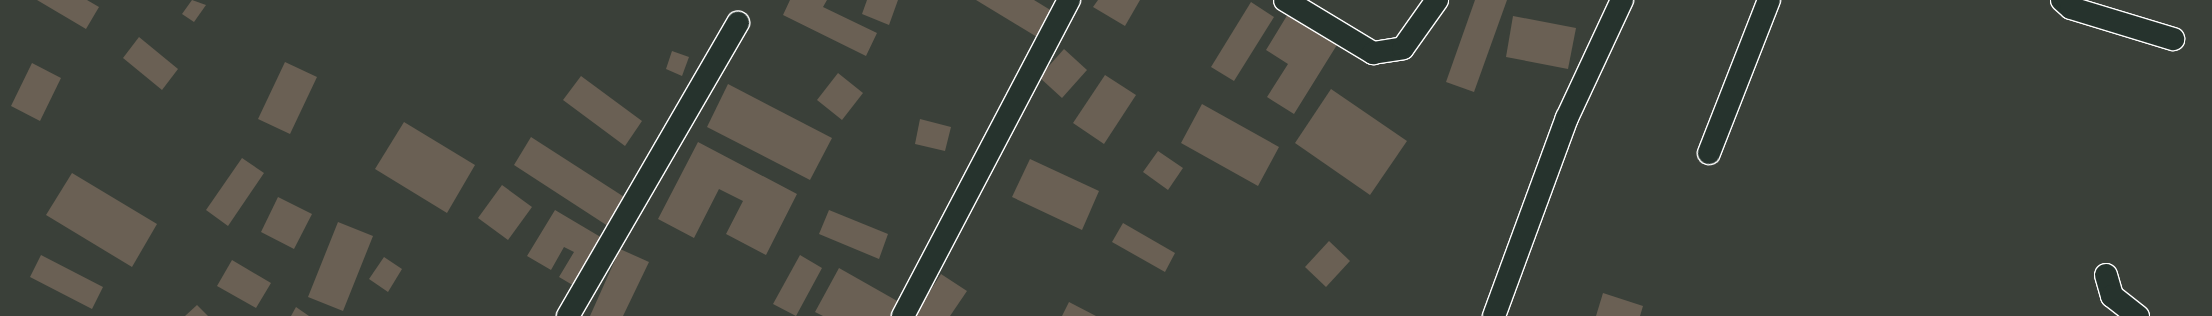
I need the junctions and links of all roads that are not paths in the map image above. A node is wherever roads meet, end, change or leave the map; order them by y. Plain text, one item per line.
1 (1069, 0) edge
2 (1285, 0) edge
3 (1437, 0) edge
4 (1622, 0) edge
5 (1769, 0) edge
6 (2062, 0) edge
7 (738, 24) dead end
8 (2173, 39) dead end
9 (1709, 153) dead end
10 (2106, 275) dead end
11 (568, 316) edge
12 (903, 316) edge
13 (1494, 316) edge
14 (2138, 316) edge

1 - 12 street
2 - 3 street
4 - 13 street
5 - 9 street
6 - 8 street
7 - 11 street
10 - 14 street

